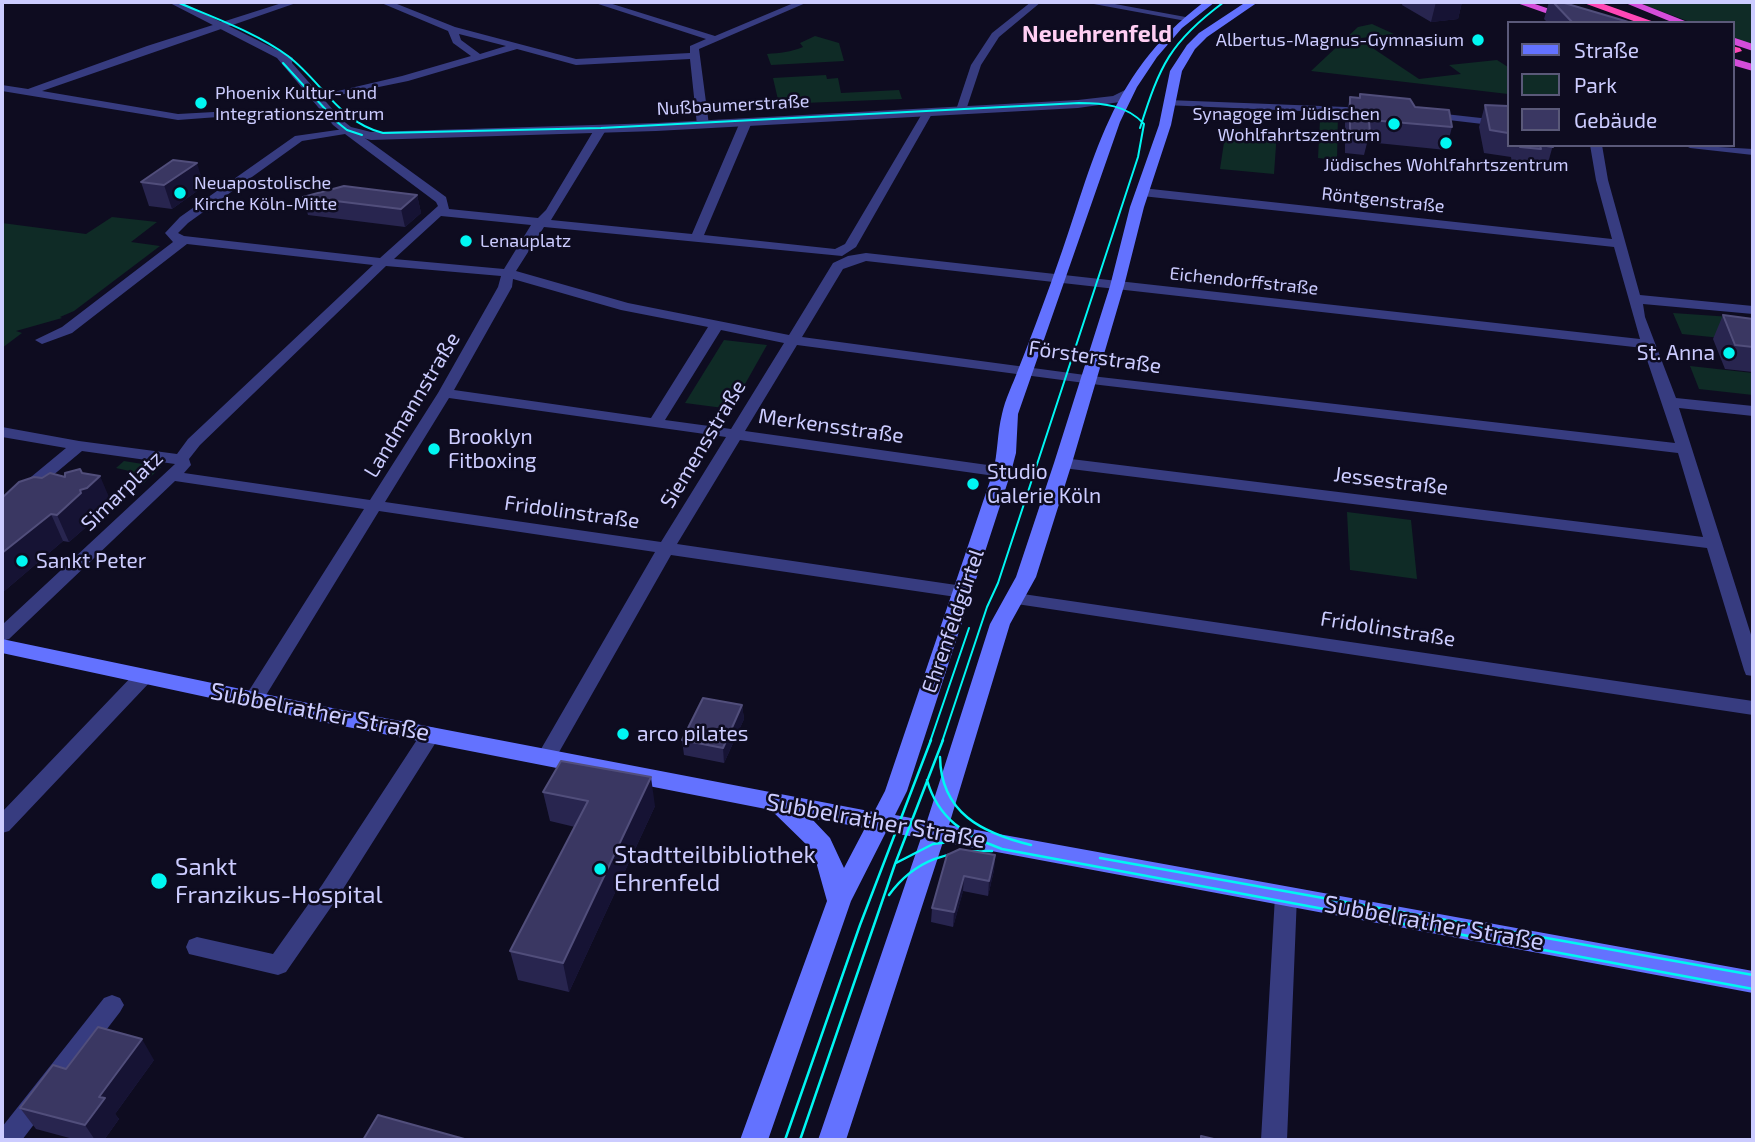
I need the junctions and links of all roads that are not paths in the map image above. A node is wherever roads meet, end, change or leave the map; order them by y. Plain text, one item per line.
1 (173, 2) edge
2 (294, 2) edge
3 (384, 2) edge
4 (597, 2) edge
5 (803, 2) edge
6 (1036, 2) edge
7 (1088, 2) edge
8 (1210, 2) edge
9 (1253, 2) edge
10 (1519, 2) edge
11 (1587, 2) edge
12 (1628, 2) edge
13 (1573, 6) edge
14 (1186, 18) junction
15 (1580, 21) edge
16 (1616, 21) edge
17 (1645, 21) edge
18 (1680, 21) edge
19 (223, 25) junction
20 (452, 29) junction
21 (716, 38) junction
22 (518, 46) junction
23 (1753, 48) edge
24 (1734, 50) edge
25 (1734, 50) edge
26 (1734, 51) edge
27 (279, 54) junction
28 (697, 56) junction
29 (1753, 56) edge
30 (479, 58) junction
31 (1734, 67) edge
32 (1753, 71) edge
33 (2, 88) edge
34 (30, 92) junction
35 (1127, 93) junction
36 (328, 96) junction
37 (1168, 103) junction
38 (1077, 104) junction
39 (961, 110) junction
40 (1120, 110) junction
41 (928, 112) junction
42 (1389, 112) edge
43 (1413, 114) edge
44 (214, 116) dead end
45 (746, 122) junction
46 (1506, 124) edge
47 (703, 125) junction
48 (347, 130) junction
49 (600, 130) junction
50 (391, 136) junction
51 (1596, 147) edge
52 (1708, 147) edge
53 (1753, 152) edge
54 (384, 156) junction
55 (1142, 192) junction
56 (440, 212) junction
57 (541, 222) junction
58 (697, 238) junction
59 (184, 240) junction
60 (1620, 244) junction
61 (383, 262) junction
62 (838, 266) joint
63 (508, 273) junction
64 (1060, 278) junction
65 (1117, 286) junction
66 (1635, 299) junction
67 (1753, 310) edge
68 (716, 326) junction
69 (42, 340) dead end
70 (793, 340) junction
71 (1648, 344) junction
72 (1026, 369) junction
73 (1088, 379) junction
74 (446, 393) junction
75 (1670, 402) junction
76 (1753, 411) edge
77 (656, 422) junction
78 (2, 432) edge
79 (736, 433) junction
80 (79, 446) junction
81 (1683, 449) junction
82 (181, 459) junction
83 (1063, 463) junction
84 (1002, 472) junction
85 (174, 476) junction
86 (373, 507) junction
87 (2, 509) edge
88 (1714, 544) junction
89 (666, 548) junction
90 (963, 592) junction
91 (1016, 599) junction
92 (2, 635) edge
93 (2, 646) edge
94 (1753, 670) edge
95 (143, 677) junction
96 (253, 700) junction
97 (1753, 708) edge
98 (431, 734) junction
99 (547, 756) junction
100 (778, 803) junction
101 (883, 821) junction
102 (2, 825) edge
103 (933, 831) junction
104 (1286, 896) junction
105 (839, 901) junction
106 (197, 947) dead end
107 (1753, 982) edge
108 (112, 1006) dead end
109 (7, 1140) edge
110 (754, 1140) edge
111 (832, 1140) edge
112 (1274, 1140) edge

1 - 19 street
2 - 19 street
3 - 20 street
4 - 21 street
5 - 21 street
6 - 39 street
7 - 14 street
8 - 14 main road, Ehrenfeldgürtel
9 - 37 main road
10 - 15 highway
11 - 17 highway
12 - 18 highway
13 - 16 highway
14 - 35 main road, Ehrenfeldgürtel
19 - 27 street
19 - 34 street
20 - 22 street
20 - 30 street
21 - 28 street
22 - 28 street
22 - 30 street
23 - 24 highway
25 - 29 highway
26 - 32 highway
27 - 36 street
27 - 48 street
28 - 47 street
30 - 36 street
31 - 32 highway
33 - 34 street
34 - 44 street
35 - 38 street, Nußbaumerstraße
35 - 40 main road, Ehrenfeldgürtel
36 - 50 street
37 - 42 street
37 - 55 main road
38 - 39 street, Nußbaumerstraße
38 - 40 street, Nußbaumerstraße
39 - 41 street, Nußbaumerstraße
40 - 64 main road, Ehrenfeldgürtel
41 - 45 street, Nußbaumerstraße
41 - 58 street
43 - 46 street
45 - 47 street, Nußbaumerstraße
45 - 58 street
47 - 49 street, Nußbaumerstraße
48 - 50 street
48 - 54 street
48 - 59 street
49 - 50 street, Nußbaumerstraße
49 - 57 street, Landmannstraße
50 - 54 street
51 - 60 street
52 - 53 street
54 - 56 street
55 - 60 street, Röntgenstraße
55 - 65 main road
56 - 57 street
56 - 61 street
57 - 58 street
57 - 63 street, Landmannstraße
59 - 61 street
59 - 69 street
60 - 66 street
61 - 63 street
61 - 82 street
62 - 64 street, Eichendorffstraße
62 - 70 street, Siemensstraße
63 - 68 street, Försterstraße
63 - 74 street, Landmannstraße
64 - 65 street, Eichendorffstraße
64 - 72 main road, Ehrenfeldgürtel
65 - 71 street, Eichendorffstraße
65 - 73 main road
66 - 67 street
66 - 71 street
68 - 70 street, Försterstraße
68 - 77 street
70 - 72 street, Försterstraße
70 - 79 street, Siemensstraße
71 - 75 street
72 - 73 street, Försterstraße
72 - 84 main road, Ehrenfeldgürtel
73 - 81 street, Försterstraße
73 - 83 main road
74 - 77 street, Merkensstraße
74 - 86 street, Landmannstraße
75 - 76 street
75 - 81 street
77 - 79 street, Merkensstraße
78 - 80 street, Simarplatz
79 - 84 street, Merkensstraße
79 - 89 street, Siemensstraße
80 - 82 street, Simarplatz
80 - 87 street
81 - 88 street
82 - 85 street, Simarplatz
83 - 88 street, Jessestraße
83 - 91 main road
84 - 90 main road, Ehrenfeldgürtel
85 - 86 street, Fridolinstraße
85 - 92 street, Simarplatz
86 - 89 street, Fridolinstraße
86 - 96 street, Landmannstraße
88 - 94 street
89 - 90 street, Fridolinstraße
89 - 99 street, Siemensstraße
90 - 101 main road, Ehrenfeldgürtel
91 - 97 street, Fridolinstraße
91 - 103 main road
93 - 95 main road, Subbelrather Straße
95 - 96 main road, Subbelrather Straße
95 - 102 street
96 - 98 main road, Subbelrather Straße
98 - 99 main road, Subbelrather Straße
98 - 106 street
99 - 100 main road, Subbelrather Straße
100 - 101 main road, Subbelrather Straße
100 - 105 main road
101 - 103 main road, Subbelrather Straße
101 - 105 main road, Ehrenfeldgürtel
103 - 104 main road, Subbelrather Straße
103 - 111 main road
104 - 107 main road, Subbelrather Straße
104 - 112 street
105 - 110 main road, Ehrenfeldgürtel
108 - 109 street

